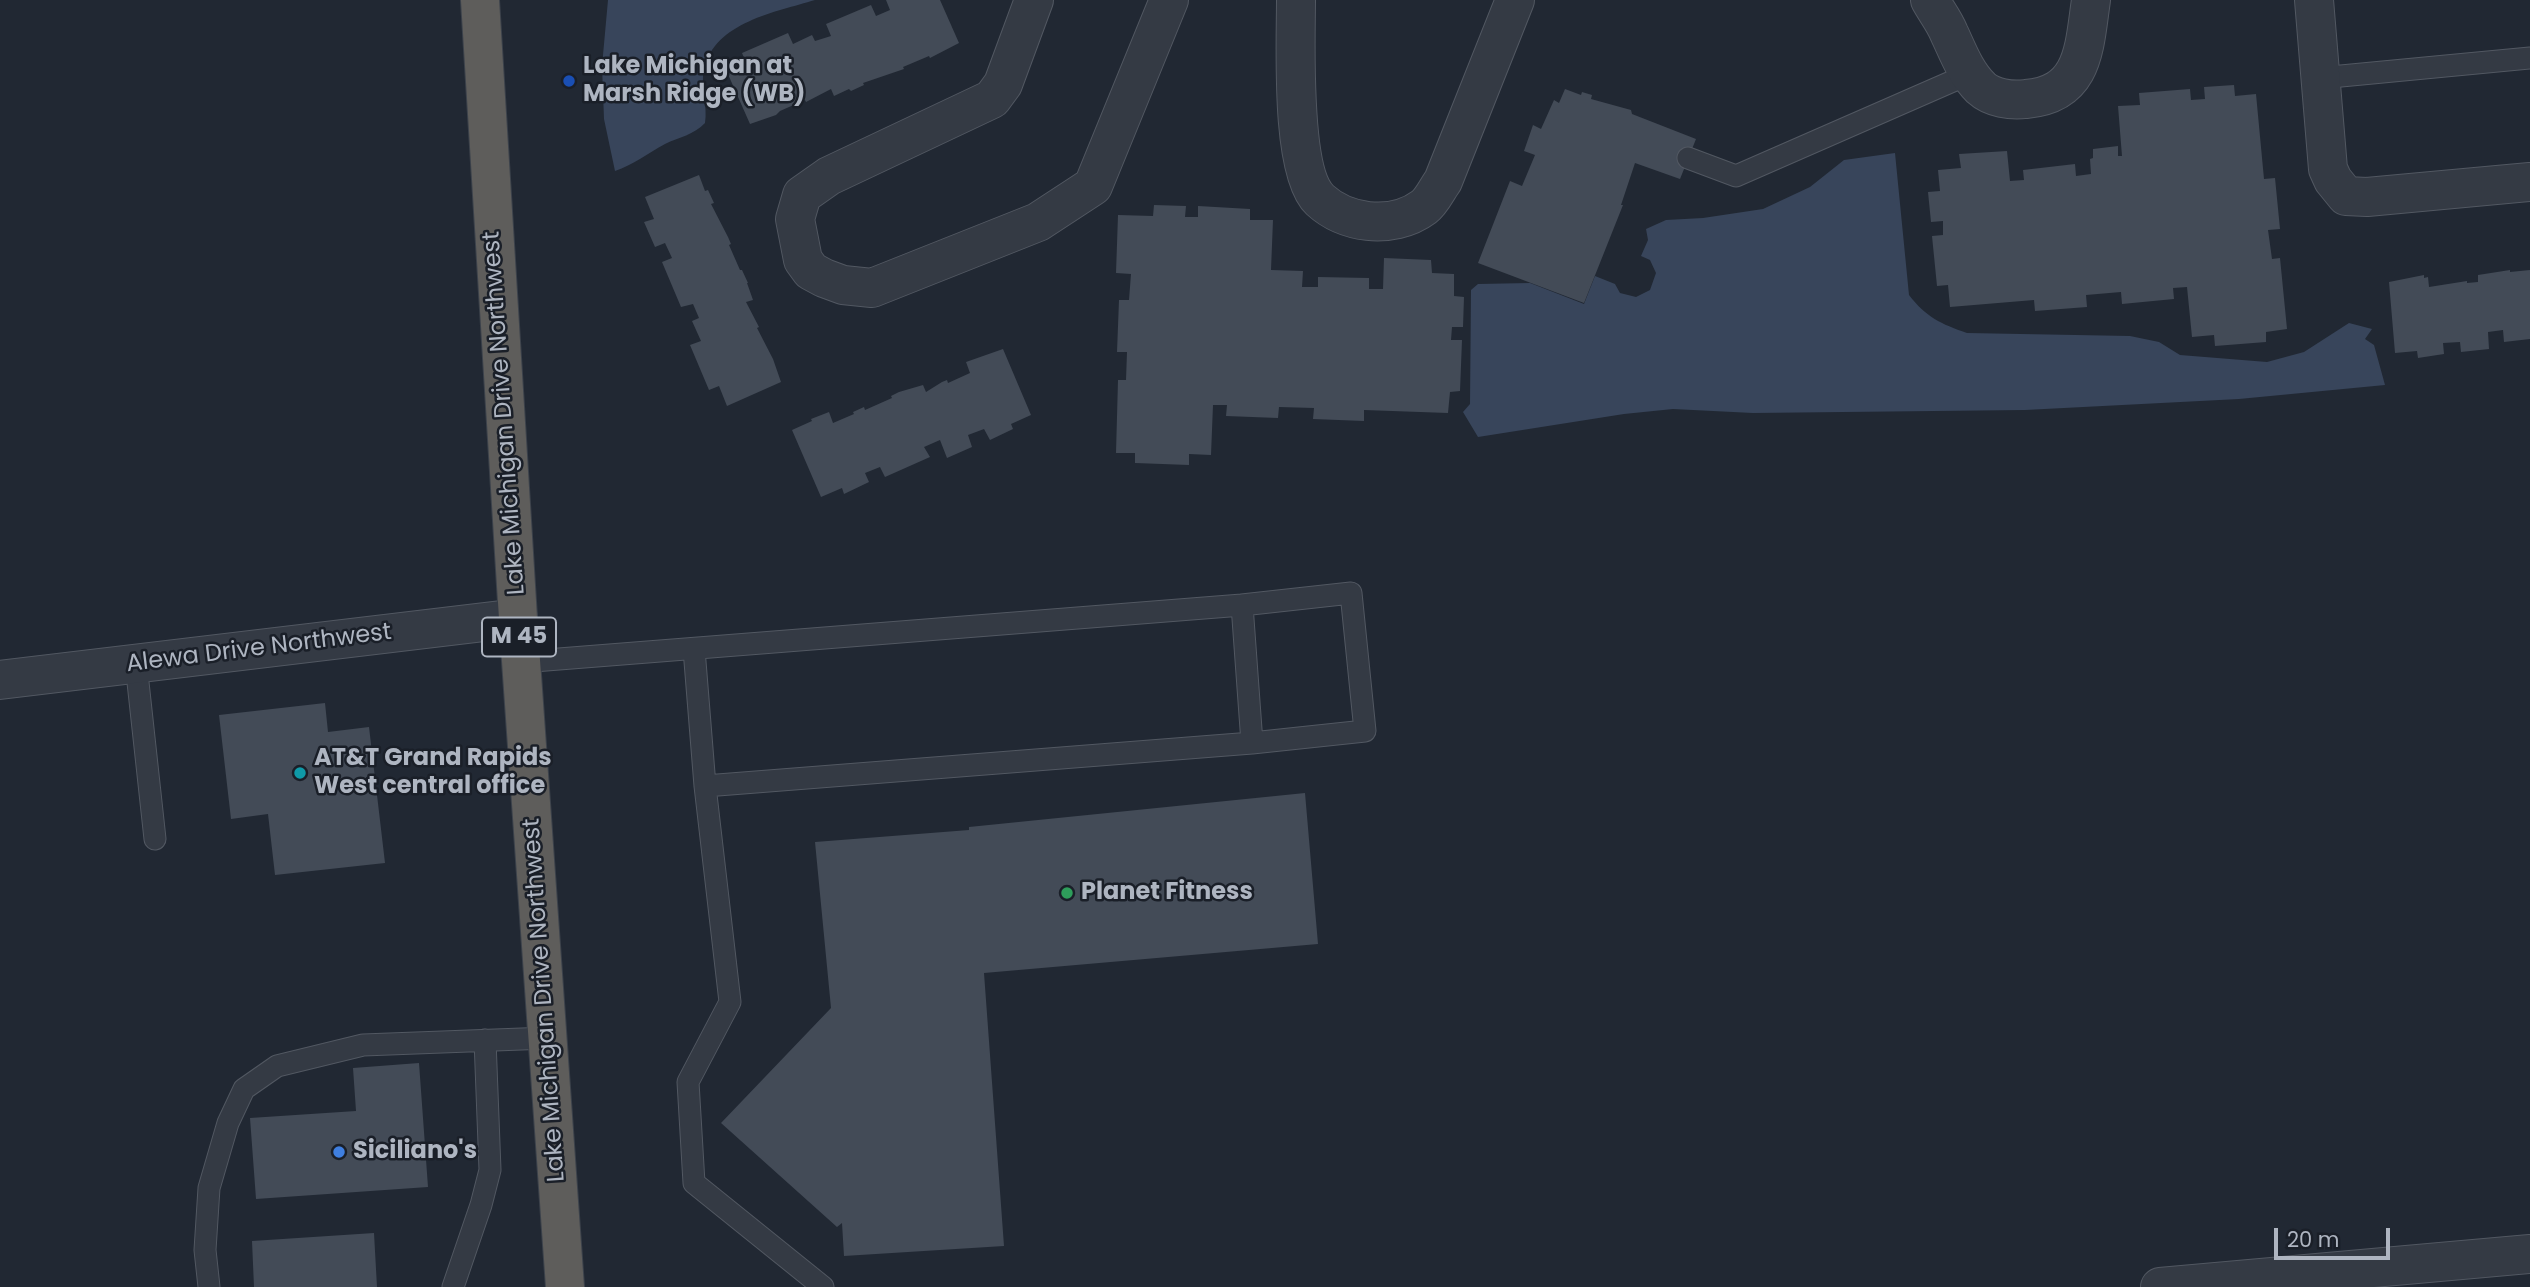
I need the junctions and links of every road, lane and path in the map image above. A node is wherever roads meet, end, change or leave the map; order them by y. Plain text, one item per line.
1 (480, 0) edge
2 (1034, 0) edge
3 (1169, 0) edge
4 (1296, 0) edge
5 (1515, 0) edge
6 (1930, 0) edge
7 (2091, 0) edge
8 (2314, 0) edge
9 (2530, 58) edge
10 (1969, 74) junction
11 (2320, 78) junction
12 (1688, 158) dead end
13 (2530, 182) edge
14 (1242, 605) junction
15 (518, 618) junction
16 (694, 649) junction
17 (521, 662) junction
18 (136, 664) junction
19 (0, 680) edge
20 (1252, 743) junction
21 (705, 786) junction
22 (155, 839) dead end
23 (548, 1038) junction
24 (485, 1040) junction
25 (2530, 1254) edge
26 (209, 1287) edge
27 (453, 1287) edge
28 (565, 1287) edge
29 (822, 1287) edge
30 (2160, 1287) edge

1 - 15 highway, Lake Michigan Drive Northwest / M 45
2 - 3 street
4 - 5 street
6 - 10 street
7 - 10 street
8 - 11 street
9 - 11 lane
10 - 12 lane
11 - 13 street
14 - 16 lane
14 - 20 lane
14 - 20 lane
15 - 17 highway, Lake Michigan Drive Northwest / M 45
15 - 18 street, Alewa Drive Northwest
16 - 17 lane
16 - 21 lane
17 - 23 highway, Lake Michigan Drive Northwest / M 45
18 - 19 street, Alewa Drive Northwest
18 - 22 lane
20 - 21 lane
21 - 29 lane
23 - 24 lane
23 - 28 highway, Lake Michigan Drive Northwest / M 45
24 - 26 lane
24 - 27 lane
25 - 30 street

